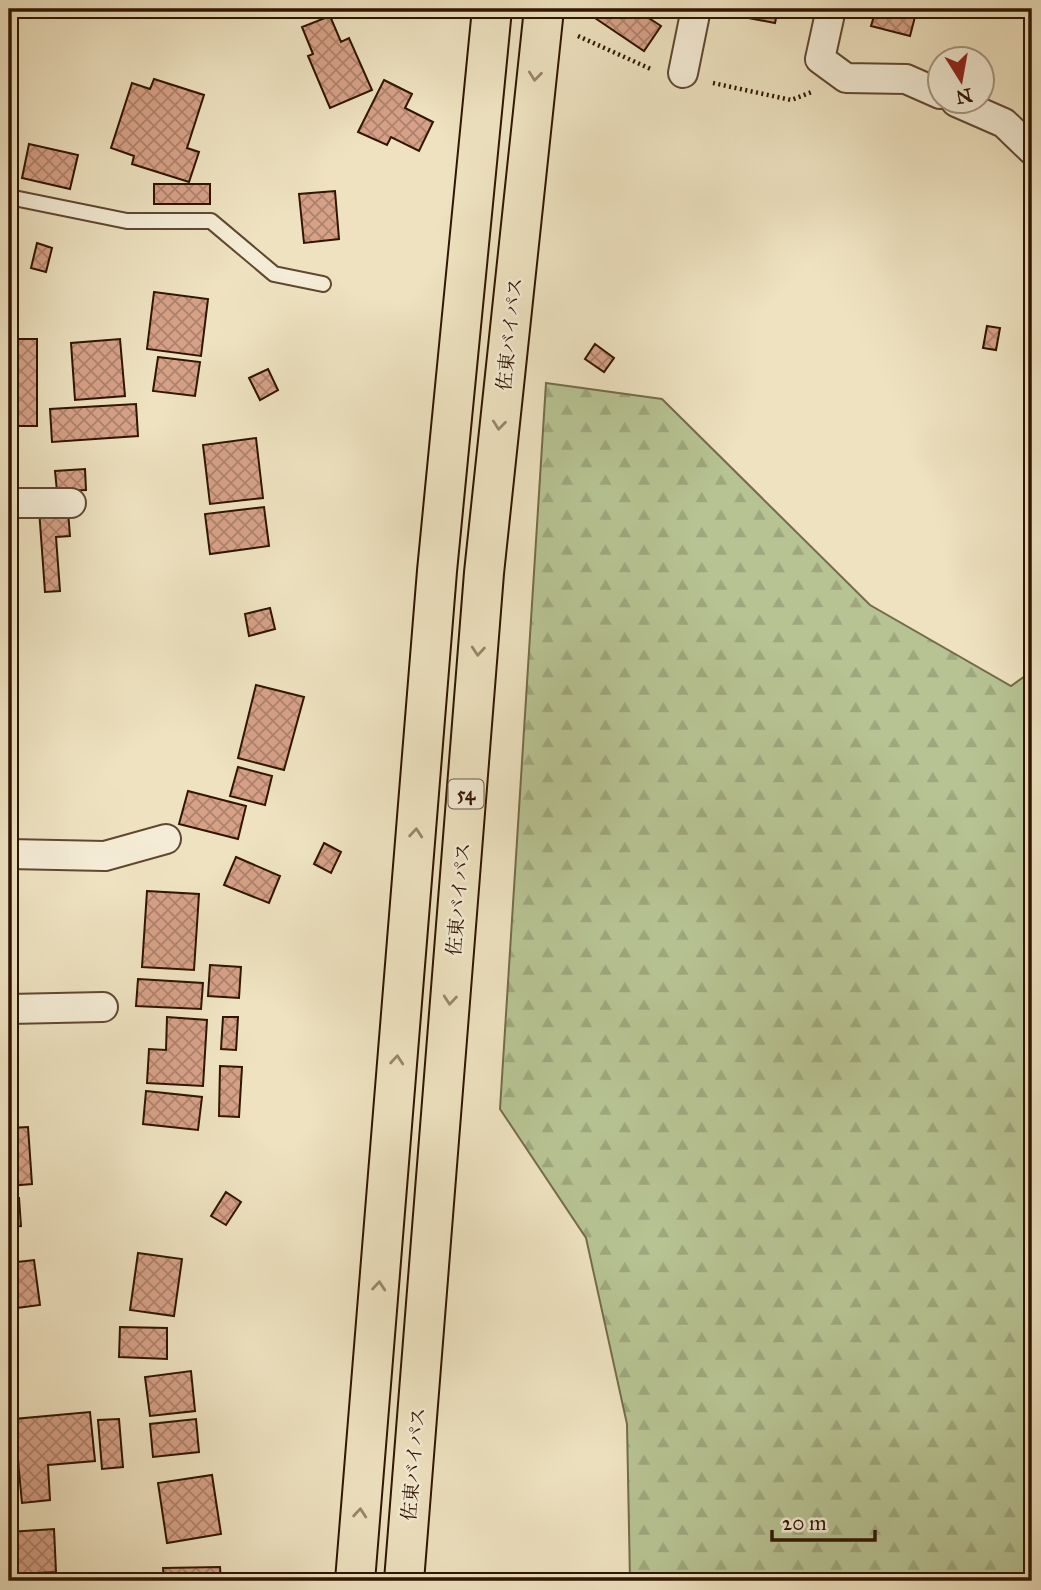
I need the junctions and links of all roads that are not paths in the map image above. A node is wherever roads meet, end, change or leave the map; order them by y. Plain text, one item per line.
1 (492, 9) edge
2 (544, 9) edge
3 (696, 9) edge
4 (831, 9) edge
5 (683, 73) dead end
6 (926, 88) edge
7 (988, 116) edge
8 (1029, 139) edge
9 (9, 197) edge
10 (323, 284) dead end
11 (9, 503) edge
12 (71, 503) dead end
13 (166, 839) dead end
14 (9, 855) edge
15 (103, 1007) dead end
16 (9, 1009) edge
17 (355, 1581) edge
18 (404, 1581) edge

17 -> 1 highway, 54
2 -> 18 highway, 佐東バイパス / 54
3 - 5 street
4 - 6 street
7 - 8 street
9 - 10 lane
11 - 12 street
13 - 14 street
15 - 16 street

